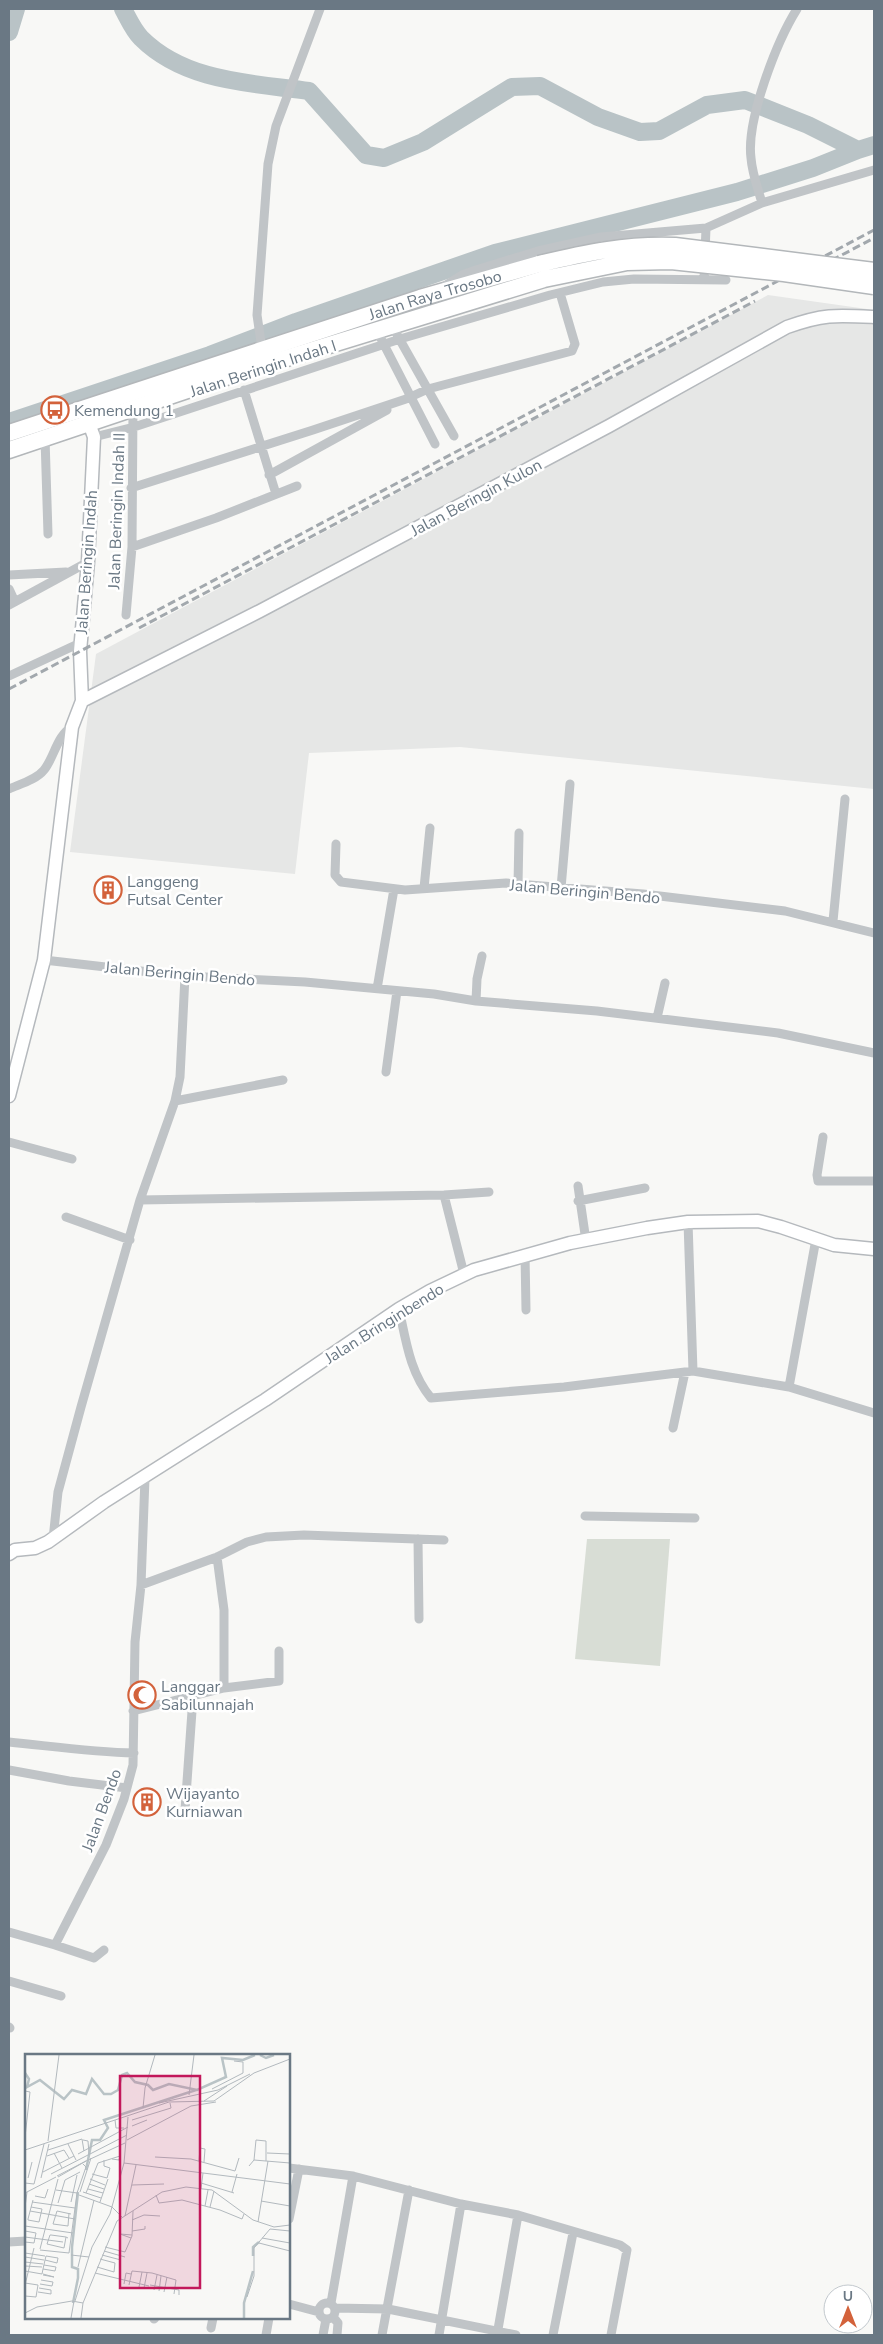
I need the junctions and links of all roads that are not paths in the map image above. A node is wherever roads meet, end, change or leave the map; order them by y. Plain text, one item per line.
1 (320, 9) edge
2 (798, 9) edge
3 (874, 170) edge
4 (762, 203) junction
5 (706, 228) junction
6 (874, 271) edge
7 (541, 272) junction
8 (704, 280) junction
9 (726, 280) dead end
10 (874, 286) edge
11 (560, 292) junction
12 (432, 295) junction
13 (874, 317) edge
14 (384, 327) junction
15 (400, 339) junction
16 (261, 340) junction
17 (384, 346) junction
18 (428, 389) junction
19 (244, 390) junction
20 (408, 398) junction
21 (133, 408) junction
22 (134, 427) junction
23 (91, 430) junction
24 (9, 433) edge
25 (454, 436) dead end
26 (45, 438) junction
27 (435, 444) dead end
28 (262, 446) junction
29 (9, 450) edge
30 (269, 475) junction
31 (297, 486) dead end
32 (132, 488) junction
33 (276, 494) junction
34 (48, 534) dead end
35 (132, 547) junction
36 (88, 562) junction
37 (68, 572) junction
38 (9, 575) edge
39 (9, 589) edge
40 (12, 603) edge
41 (126, 615) dead end
42 (80, 643) junction
43 (9, 676) edge
44 (82, 701) junction
45 (72, 727) junction
46 (570, 784) dead end
47 (9, 789) edge
48 (845, 799) dead end
49 (430, 828) dead end
50 (520, 833) dead end
51 (336, 844) dead end
52 (518, 884) junction
53 (424, 888) junction
54 (562, 888) junction
55 (394, 889) junction
56 (833, 921) junction
57 (874, 934) edge
58 (482, 956) dead end
59 (44, 960) junction
60 (185, 976) junction
61 (665, 983) dead end
62 (377, 989) junction
63 (397, 991) junction
64 (476, 1001) junction
65 (657, 1018) junction
66 (874, 1053) edge
67 (386, 1072) dead end
68 (283, 1080) dead end
69 (9, 1096) edge
70 (175, 1101) junction
71 (823, 1136) dead end
72 (9, 1142) edge
73 (72, 1159) dead end
74 (874, 1181) edge
75 (578, 1186) dead end
76 (645, 1188) dead end
77 (489, 1192) dead end
78 (444, 1195) junction
79 (140, 1200) junction
80 (578, 1201) junction
81 (66, 1218) dead end
82 (688, 1222) junction
83 (816, 1239) junction
84 (130, 1240) junction
85 (586, 1241) junction
86 (874, 1249) edge
87 (525, 1254) junction
88 (464, 1274) junction
89 (399, 1310) junction
90 (526, 1310) dead end
91 (689, 1372) junction
92 (789, 1387) junction
93 (874, 1413) edge
94 (673, 1428) dead end
95 (145, 1478) junction
96 (585, 1516) dead end
97 (695, 1518) dead end
98 (9, 1538) edge
99 (53, 1538) junction
100 (418, 1539) junction
101 (444, 1540) dead end
102 (14, 1552) edge
103 (216, 1557) junction
104 (140, 1584) junction
105 (419, 1618) dead end
106 (279, 1651) dead end
107 (224, 1688) junction
108 (193, 1697) junction
109 (133, 1710) junction
110 (9, 1742) edge
111 (134, 1753) junction
112 (9, 1770) edge
113 (127, 1788) junction
114 (185, 1810) dead end
115 (9, 1932) edge
116 (54, 1945) junction
117 (104, 1950) dead end
118 (9, 1981) edge
119 (61, 1996) dead end
120 (290, 2168) edge
121 (299, 2169) junction
122 (353, 2176) junction
123 (408, 2190) junction
124 (461, 2204) junction
125 (290, 2214) edge
126 (518, 2215) junction
127 (573, 2233) junction
128 (25, 2241) edge
129 (9, 2242) edge
130 (290, 2304) edge
131 (388, 2309) junction
132 (319, 2312) junction
133 (331, 2312) junction
134 (213, 2319) edge
135 (270, 2319) edge
136 (442, 2320) junction
137 (210, 2328) dead end
138 (497, 2333) edge
139 (266, 2335) edge
140 (323, 2335) edge
141 (337, 2335) edge
142 (382, 2335) edge
143 (439, 2335) edge
144 (516, 2335) edge
145 (553, 2335) edge
146 (611, 2335) edge

1 - 16 street
2 - 4 street
3 - 4 street
4 - 5 street
5 - 8 street
5 - 12 street
6 - 7 highway, Jalan Raya Trosobo, bridge
7 - 10 highway, Jalan Raya Trosobo, bridge
7 - 12 highway, Jalan Raya Trosobo
7 - 14 highway, Jalan Raya Trosobo
8 - 9 street, Jalan Beringin Indah I
8 - 11 street, Jalan Beringin Indah I
11 - 15 street, Jalan Beringin Indah I
11 - 18 street
12 - 16 highway, Jalan Raya Trosobo
13 - 44 street, Jalan Beringin Kulon
14 - 15 street
14 - 17 street
14 - 21 highway, Jalan Raya Trosobo
15 - 17 street, Jalan Beringin Indah I
15 - 18 street
16 - 24 highway, Jalan Raya Trosobo
17 - 19 street, Jalan Beringin Indah I
17 - 20 street
18 - 20 street
18 - 25 street
19 - 22 street, Jalan Beringin Indah I
19 - 28 street
20 - 27 street
20 - 28 street
20 - 30 street
21 - 22 street, Jalan Beringin Indah II
21 - 23 highway, Jalan Raya Trosobo
22 - 23 street, Jalan Beringin Indah I
22 - 32 street, Jalan Beringin Indah II
23 - 26 highway, Jalan Raya Trosobo
23 - 36 street, Jalan Beringin Indah
26 - 29 highway, Jalan Raya Trosobo
26 - 34 street
28 - 30 street
28 - 32 street
30 - 33 street
31 - 33 street
32 - 35 street, Jalan Beringin Indah II
33 - 35 street
35 - 41 street, Jalan Beringin Indah II
36 - 37 street
36 - 42 street, Jalan Beringin Indah
37 - 38 street
37 - 40 street
39 - 40 street
42 - 43 street
42 - 44 street, Jalan Beringin Indah
44 - 45 street
45 - 47 street
45 - 59 street
46 - 54 street
48 - 56 street
49 - 53 street
50 - 52 street
51 - 55 street, Jalan Beringin Bendo
52 - 53 street, Jalan Beringin Bendo
52 - 54 street, Jalan Beringin Bendo
53 - 55 street, Jalan Beringin Bendo
54 - 56 street, Jalan Beringin Bendo
55 - 62 street
56 - 57 street, Jalan Beringin Bendo
58 - 64 street
59 - 60 street, Jalan Beringin Bendo
59 - 69 street
60 - 62 street, Jalan Beringin Bendo
60 - 70 street
61 - 65 street
62 - 63 street, Jalan Beringin Bendo
63 - 64 street, Jalan Beringin Bendo
63 - 67 street
64 - 65 street, Jalan Beringin Bendo
65 - 66 street, Jalan Beringin Bendo
68 - 70 street
70 - 79 street
71 - 74 street
72 - 73 street
75 - 80 street
76 - 80 street
77 - 78 street
78 - 79 street
78 - 88 street
79 - 84 street
80 - 85 street
81 - 84 street
82 - 83 street, Jalan Bringinbendo
82 - 85 street, Jalan Bringinbendo
82 - 91 street
83 - 86 street, Jalan Bringinbendo
83 - 92 street
84 - 99 street
85 - 87 street, Jalan Bringinbendo
87 - 88 street, Jalan Bringinbendo
87 - 90 street
88 - 89 street, Jalan Bringinbendo
89 - 91 street
89 - 95 street, Jalan Bringinbendo
91 - 92 street
91 - 94 street
92 - 93 street
95 - 99 street, Jalan Bringinbendo
95 - 104 street, Jalan Bendo
96 - 97 street
98 - 102 street
99 - 102 street, Jalan Bringinbendo
100 - 101 street
100 - 103 street
100 - 105 street
103 - 104 street
103 - 107 street
104 - 109 street, Jalan Bendo
106 - 107 street
107 - 108 street
108 - 109 street
108 - 114 street
109 - 111 street, Jalan Bendo
110 - 111 street
111 - 113 street, Jalan Bendo
112 - 113 street
113 - 116 street, Jalan Bendo
115 - 116 street
116 - 117 street
118 - 119 street
120 - 121 street
121 - 122 street
121 - 125 street
122 - 123 street
122 - 133 street
123 - 124 street
123 - 131 street
124 - 126 street
124 - 136 street
126 - 127 street
126 - 138 street
127 - 145 street
127 - 146 street
128 - 129 street
130 - 132 street
131 - 133 street
131 - 136 street
131 - 142 street
132 - 133 street
132 - 133 street
133 - 140 street
133 - 141 street
134 - 137 street
135 - 139 street
136 - 138 street
136 - 143 street
138 - 144 street

